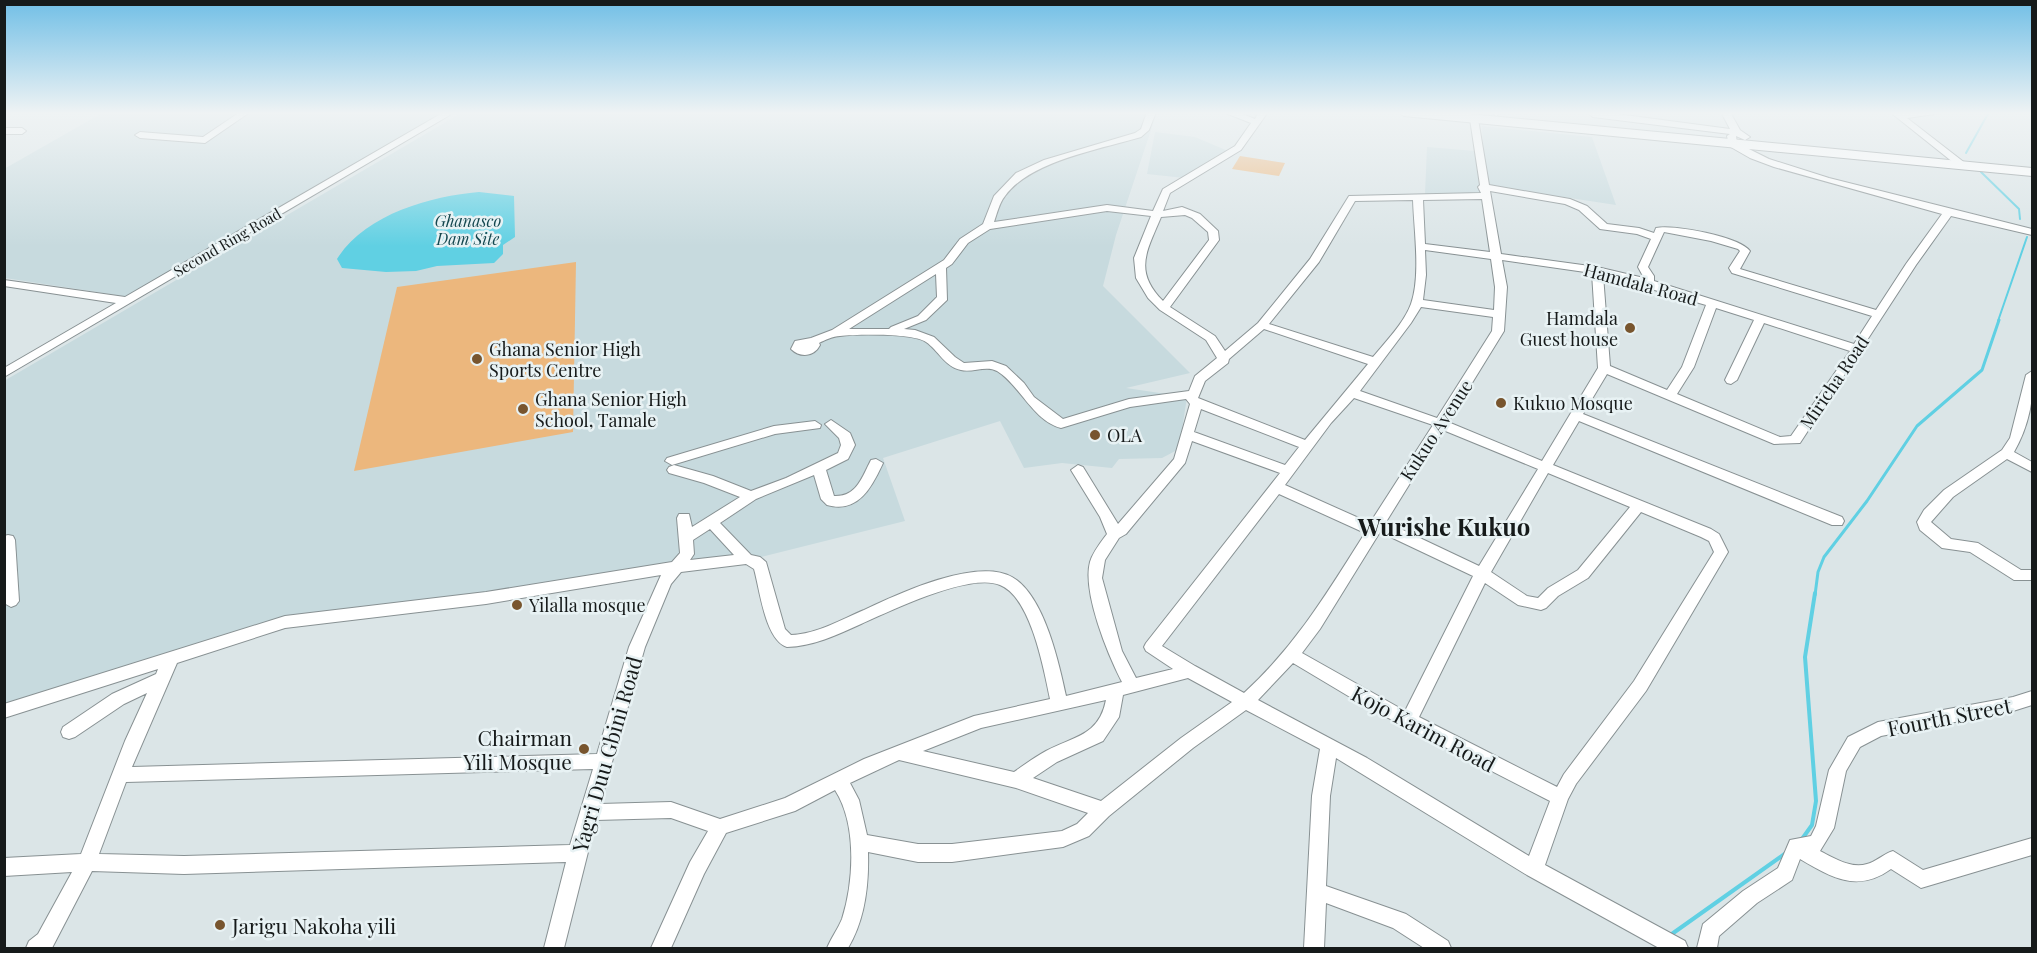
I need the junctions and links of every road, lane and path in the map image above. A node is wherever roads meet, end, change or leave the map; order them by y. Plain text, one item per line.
1 (375, 156) edge
2 (1066, 156) edge
3 (1224, 156) edge
4 (1479, 156) edge
5 (1767, 156) edge
6 (1821, 156) edge
7 (1909, 156) edge
8 (1951, 156) edge
9 (1958, 162) junction
10 (2032, 166) edge
11 (2032, 172) edge
12 (1484, 192) junction
13 (1418, 197) junction
14 (1161, 201) junction
15 (1186, 212) junction
16 (1948, 213) junction
17 (1156, 214) junction
18 (987, 226) junction
19 (2032, 232) edge
20 (1656, 237) junction
21 (1420, 246) junction
22 (1497, 256) junction
23 (941, 268) junction
24 (1597, 270) junction
25 (4, 283) edge
26 (1649, 283) junction
27 (127, 301) junction
28 (1417, 303) junction
29 (1712, 303) junction
30 (1164, 308) junction
31 (1500, 314) junction
32 (1879, 314) junction
33 (1760, 319) junction
34 (1262, 325) junction
35 (836, 332) junction
36 (879, 335) junction
37 (812, 342) dead end
38 (1857, 350) junction
39 (1224, 360) junction
40 (1375, 362) junction
41 (1604, 368) junction
42 (4, 373) edge
43 (2032, 375) edge
44 (1731, 380) dead end
45 (1352, 393) junction
46 (1670, 395) junction
47 (1195, 399) junction
48 (1575, 416) junction
49 (1439, 423) junction
50 (815, 424) dead end
51 (831, 424) dead end
52 (1189, 435) junction
53 (1306, 446) junction
54 (2007, 453) junction
55 (876, 463) dead end
56 (1544, 465) junction
57 (818, 467) junction
58 (2032, 468) edge
59 (1078, 470) dead end
60 (1288, 471) junction
61 (1276, 487) junction
62 (751, 496) junction
63 (1640, 505) junction
64 (684, 518) dead end
65 (1838, 521) dead end
66 (711, 522) junction
67 (1375, 527) junction
68 (1114, 534) junction
69 (687, 537) junction
70 (8, 540) dead end
71 (746, 559) junction
72 (677, 567) junction
73 (1482, 574) junction
74 (2032, 575) edge
75 (11, 601) dead end
76 (1291, 654) junction
77 (171, 658) junction
78 (1189, 671) junction
79 (163, 678) junction
80 (1124, 688) junction
81 (2032, 698) edge
82 (1247, 700) junction
83 (1059, 705) junction
84 (4, 711) edge
85 (1409, 720) junction
86 (69, 732) dead end
87 (1329, 746) junction
88 (900, 753) junction
89 (604, 761) junction
90 (120, 775) junction
91 (838, 780) junction
92 (1016, 780) junction
93 (1560, 797) junction
94 (1103, 810) junction
95 (590, 812) junction
96 (720, 827) junction
97 (858, 842) junction
98 (1796, 846) junction
99 (2032, 847) edge
100 (577, 854) junction
101 (87, 862) junction
102 (4, 867) edge
103 (1534, 869) junction
104 (1318, 892) junction
105 (36, 948) edge
106 (554, 948) edge
107 (661, 948) edge
108 (837, 948) edge
109 (1314, 948) edge
110 (1441, 948) edge
111 (1678, 948) edge
112 (1707, 948) edge

1 - 27 street, Second Ring Road
2 - 18 street
3 - 14 street
4 - 12 street, Kukuo Avenue
5 - 16 street
6 - 9 highway
7 - 9 highway
8 - 9 street
9 - 10 highway
9 - 11 highway
12 - 13 street
12 - 20 street
12 - 22 street, Kukuo Avenue
13 - 21 street
13 - 34 street
14 - 15 street
14 - 17 street
15 - 17 street
15 - 30 street
16 - 19 street
16 - 32 street, Miricha Road
17 - 18 street
17 - 30 street
18 - 23 street
20 - 26 street
20 - 32 street
21 - 22 street, Hamdala Road
21 - 28 street
22 - 24 street, Hamdala Road
22 - 31 street, Kukuo Avenue
23 - 35 street
23 - 36 street
24 - 26 street, Hamdala Road
24 - 41 street
25 - 27 street
26 - 29 street, Hamdala Road
27 - 42 street, Second Ring Road
28 - 31 street
28 - 40 street
29 - 33 street, Hamdala Road
29 - 46 street
30 - 39 street
31 - 49 street, Kukuo Avenue
32 - 38 street, Miricha Road
33 - 38 street, Hamdala Road
33 - 44 street
34 - 39 street
34 - 40 street
35 - 36 street
35 - 37 street
36 - 47 street
38 - 46 street, Miricha Road
39 - 47 street
40 - 45 street
41 - 46 street, Miricha Road
41 - 48 street
43 - 54 street
45 - 49 street
45 - 53 street
47 - 52 street
47 - 53 street
48 - 56 street
48 - 65 street
49 - 56 street
49 - 67 street, Kukuo Avenue
50 - 62 street
51 - 57 street
52 - 60 street
52 - 68 street
53 - 60 street
54 - 58 street
54 - 74 street
55 - 57 street
56 - 63 street
56 - 73 street
57 - 62 street
59 - 68 street
60 - 61 street
61 - 67 street
61 - 78 street
62 - 66 street
63 - 73 street
63 - 93 street
64 - 69 street
66 - 69 street
66 - 71 street
67 - 73 street
67 - 76 street, Kukuo Avenue
68 - 80 street
69 - 72 street, Yagri Duu Gbini Road
70 - 75 street
71 - 72 street
71 - 83 street
72 - 77 street
72 - 89 street, Yagri Duu Gbini Road
73 - 85 street
76 - 82 street, Kukuo Avenue
76 - 85 street, Kojo Karim Road
77 - 79 street
77 - 84 street
78 - 80 street
78 - 82 street
79 - 86 street
79 - 90 street
80 - 83 street
80 - 92 street
81 - 98 street, Fourth Street
82 - 87 street
82 - 94 street, Kukuo Avenue
83 - 88 street
85 - 93 street, Kojo Karim Road
87 - 103 street
87 - 104 street
88 - 91 street
88 - 92 street
89 - 90 street
89 - 95 street, Yagri Duu Gbini Road
90 - 101 street
91 - 96 street
91 - 97 street
92 - 94 street
93 - 103 street
94 - 97 street, Kukuo Avenue
95 - 96 street
95 - 100 street, Yagri Duu Gbini Road
96 - 107 street
97 - 108 street
98 - 99 street
98 - 112 street
100 - 101 street
100 - 106 street, Yagri Duu Gbini Road
101 - 102 street
101 - 105 street
103 - 111 street
104 - 109 street
104 - 110 street

